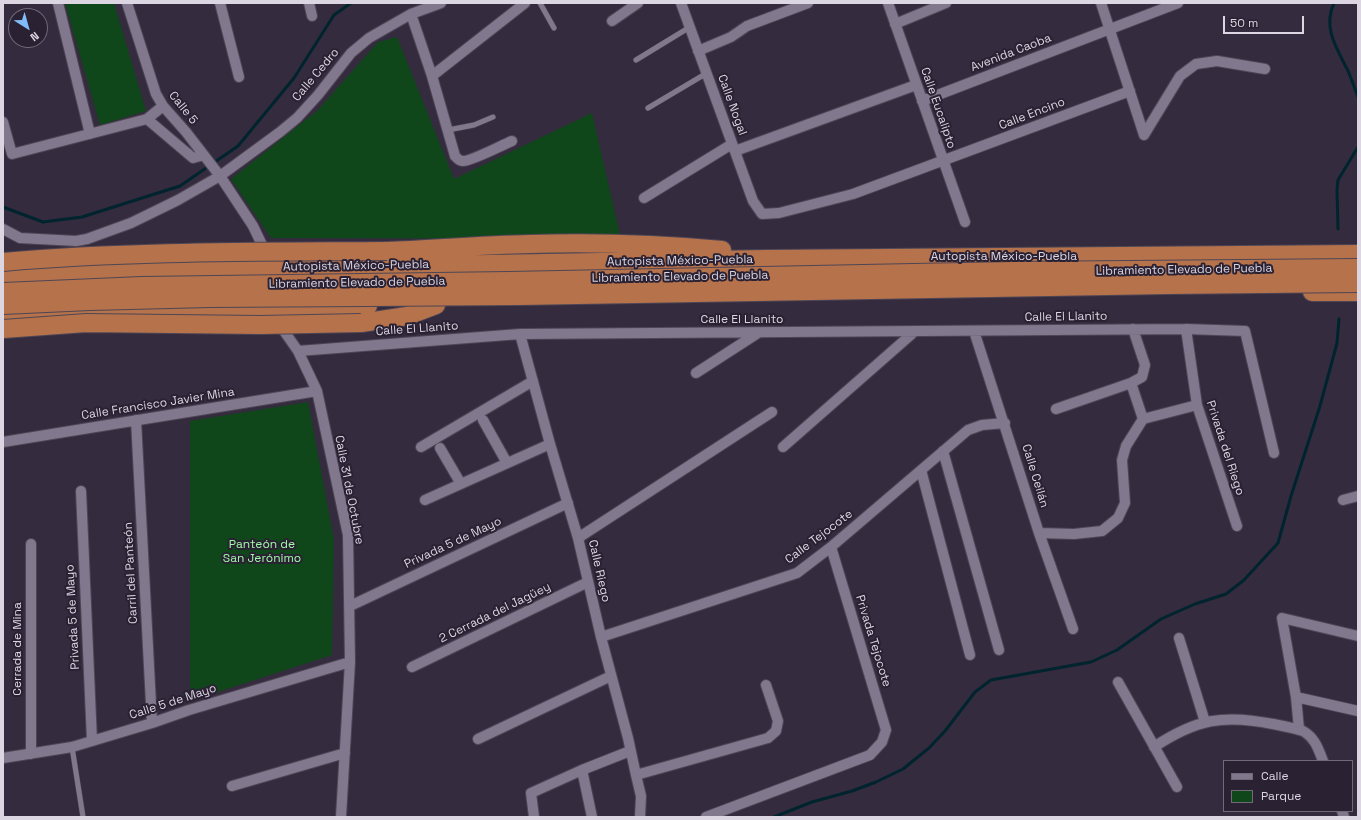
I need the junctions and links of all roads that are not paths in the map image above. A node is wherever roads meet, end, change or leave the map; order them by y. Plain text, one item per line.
1 (58, 3) edge
2 (127, 3) edge
3 (220, 3) edge
4 (309, 3) edge
5 (441, 3) edge
6 (525, 3) edge
7 (540, 3) edge
8 (638, 3) edge
9 (682, 3) edge
10 (808, 3) edge
11 (888, 3) edge
12 (946, 3) edge
13 (1101, 3) edge
14 (1178, 3) edge
15 (411, 14) junction
16 (312, 16) dead end
17 (612, 21) dead end
18 (895, 24) junction
19 (690, 27) junction
20 (554, 28) dead end
21 (1109, 29) junction
22 (698, 51) junction
23 (636, 60) dead end
24 (1265, 69) dead end
25 (706, 73) junction
26 (239, 76) dead end
27 (432, 76) junction
28 (916, 85) junction
29 (1130, 91) junction
30 (922, 101) junction
31 (163, 106) junction
32 (648, 108) dead end
33 (493, 117) dead end
34 (147, 119) junction
35 (3, 122) edge
36 (448, 130) junction
37 (90, 134) junction
38 (512, 141) dead end
39 (733, 148) junction
40 (205, 157) junction
41 (943, 161) junction
42 (218, 174) junction
43 (644, 198) dead end
44 (762, 214) joint
45 (965, 222) dead end
46 (3, 229) edge
47 (263, 247) dead end
48 (1358, 250) edge
49 (1358, 254) edge
50 (1327, 255) junction
51 (766, 259) junction
52 (3, 262) edge
53 (1358, 268) edge
54 (3, 276) edge
55 (1358, 283) edge
56 (3, 292) edge
57 (1358, 292) edge
58 (3, 305) edge
59 (436, 305) junction
60 (26, 313) junction
61 (3, 315) edge
62 (3, 320) edge
63 (3, 329) edge
64 (1133, 329) junction
65 (1186, 329) junction
66 (284, 331) dead end
67 (974, 331) junction
68 (914, 332) junction
69 (758, 333) junction
70 (520, 334) junction
71 (298, 351) junction
72 (696, 373) dead end
73 (533, 381) junction
74 (1131, 383) junction
75 (316, 391) junction
76 (1197, 404) junction
77 (1056, 409) dead end
78 (772, 412) dead end
79 (1143, 419) junction
80 (136, 420) junction
81 (483, 420) dead end
82 (1004, 423) junction
83 (3, 442) edge
84 (550, 444) junction
85 (422, 447) dead end
86 (783, 447) dead end
87 (440, 448) dead end
88 (943, 451) junction
89 (1274, 453) dead end
90 (507, 463) junction
91 (921, 470) junction
92 (461, 484) junction
93 (81, 491) dead end
94 (1358, 496) edge
95 (425, 500) dead end
96 (1343, 500) dead end
97 (568, 503) junction
98 (1237, 526) dead end
99 (1039, 533) junction
100 (578, 538) junction
101 (31, 544) dead end
102 (831, 547) junction
103 (588, 582) junction
104 (350, 606) junction
105 (1073, 629) dead end
106 (601, 636) junction
107 (1358, 636) edge
108 (1179, 638) dead end
109 (999, 650) dead end
110 (970, 655) dead end
111 (350, 662) junction
112 (412, 667) dead end
113 (611, 676) junction
114 (1118, 682) dead end
115 (766, 685) dead end
116 (1296, 697) junction
117 (1358, 711) edge
118 (1205, 722) junction
119 (152, 723) junction
120 (1298, 729) junction
121 (478, 739) dead end
122 (92, 741) junction
123 (72, 747) junction
124 (1154, 747) junction
125 (630, 751) junction
126 (345, 753) junction
127 (31, 754) junction
128 (3, 758) edge
129 (1323, 760) edge
130 (582, 770) junction
131 (636, 775) junction
132 (232, 786) dead end
133 (1177, 787) dead end
134 (83, 817) edge
135 (341, 817) edge
136 (534, 817) edge
137 (592, 817) edge
138 (640, 817) edge
139 (706, 817) edge

1 - 37 street
2 - 31 street, Calle 5
3 - 26 street
4 - 16 street
5 - 15 street, Calle Cedro
6 - 27 street
7 - 20 lane
8 - 17 street
9 - 19 street, Calle Nogal
10 - 22 street
11 - 18 street, Calle Eucalipto
12 - 18 street
13 - 21 street
14 - 21 street, Avenida Caoba
15 - 27 street
15 - 42 street, Calle Cedro
18 - 28 street, Calle Eucalipto
19 - 22 street, Calle Nogal
19 - 23 lane
21 - 29 street
21 - 30 street, Avenida Caoba
22 - 25 street, Calle Nogal
24 - 29 street
25 - 32 lane
25 - 39 street, Calle Nogal
27 - 36 street
28 - 30 street, Calle Eucalipto
28 - 39 street
29 - 41 street, Calle Encino
30 - 41 street, Calle Eucalipto
31 - 34 street
31 - 40 street, Calle 5
33 - 36 lane
34 - 37 street
34 - 40 street
35 - 37 street
36 - 38 street
39 - 43 street
39 - 44 street, Calle Nogal
40 - 42 street, Calle 5
41 - 44 street, Calle Encino
41 - 45 street, Calle Eucalipto
42 - 46 street, Calle Cedro
42 - 47 street, Calle 5
48 - 50 highway
49 - 50 highway, Autopista México-Puebla
50 - 51 highway, Autopista México-Puebla
51 - 52 highway, bridge
51 - 54 highway, Autopista México-Puebla
53 - 56 highway, Libramiento Elevado de Puebla, bridge
55 - 58 highway, Libramiento Elevado de Puebla, bridge
57 - 59 highway
59 - 60 highway
59 - 63 highway, bridge
60 - 61 highway
60 - 62 lane
64 - 65 street, Calle El Llanito
64 - 67 street, Calle El Llanito
64 - 74 street
65 - 76 street, Privada del Riego
65 - 89 street, Calle El Llanito
66 - 71 street, Calle 31 de Octubre
67 - 68 street, Calle El Llanito
67 - 82 street, Calle Ceilán
68 - 69 street, Calle El Llanito
68 - 86 street
69 - 70 street, Calle El Llanito
69 - 72 street
70 - 71 street, Calle El Llanito
70 - 73 street, Calle Riego
71 - 75 street, Calle 31 de Octubre
73 - 84 street, Calle Riego
73 - 85 street
74 - 77 street
74 - 79 street
75 - 80 street, Calle Francisco Javier Mina
75 - 104 street, Calle 31 de Octubre
76 - 79 street
76 - 98 street, Privada del Riego
78 - 100 street
79 - 99 street
80 - 83 street, Calle Francisco Javier Mina
80 - 119 street, Carril del Panteón
81 - 90 street
82 - 88 street, Calle Tejocote
82 - 99 street, Calle Ceilán
84 - 90 street
84 - 97 street, Calle Riego
87 - 92 street
88 - 91 street, Calle Tejocote
88 - 109 street
90 - 92 street
91 - 102 street, Calle Tejocote
91 - 110 street
92 - 95 street
93 - 122 street, Privada 5 de Mayo
94 - 96 street
97 - 100 street, Calle Riego
97 - 104 street, Privada 5 de Mayo
99 - 105 street, Calle Ceilán
100 - 103 street, Calle Riego
101 - 127 street, Cerrada de Mina
102 - 106 street, Calle Tejocote
102 - 139 street, Privada Tejocote
103 - 106 street, Calle Riego
103 - 112 street, 2 Cerrada del Jagüey
104 - 111 street, Calle 31 de Octubre
106 - 113 street, Calle Riego
107 - 116 street
108 - 118 street
111 - 119 street, Calle 5 de Mayo
111 - 126 street, Calle 31 de Octubre
113 - 121 street
113 - 125 street, Calle Riego
114 - 124 street
115 - 131 street
116 - 117 street
116 - 120 street
118 - 120 street
118 - 124 street
119 - 122 street, Calle 5 de Mayo
120 - 129 street
122 - 123 street, Calle 5 de Mayo
123 - 127 street, Calle 5 de Mayo
123 - 134 lane
124 - 133 street
125 - 130 street
125 - 131 street, Calle Riego
126 - 132 street
126 - 135 street, Calle 31 de Octubre
127 - 128 street, Calle 5 de Mayo
130 - 136 street
130 - 137 street
131 - 138 street, Calle Riego

